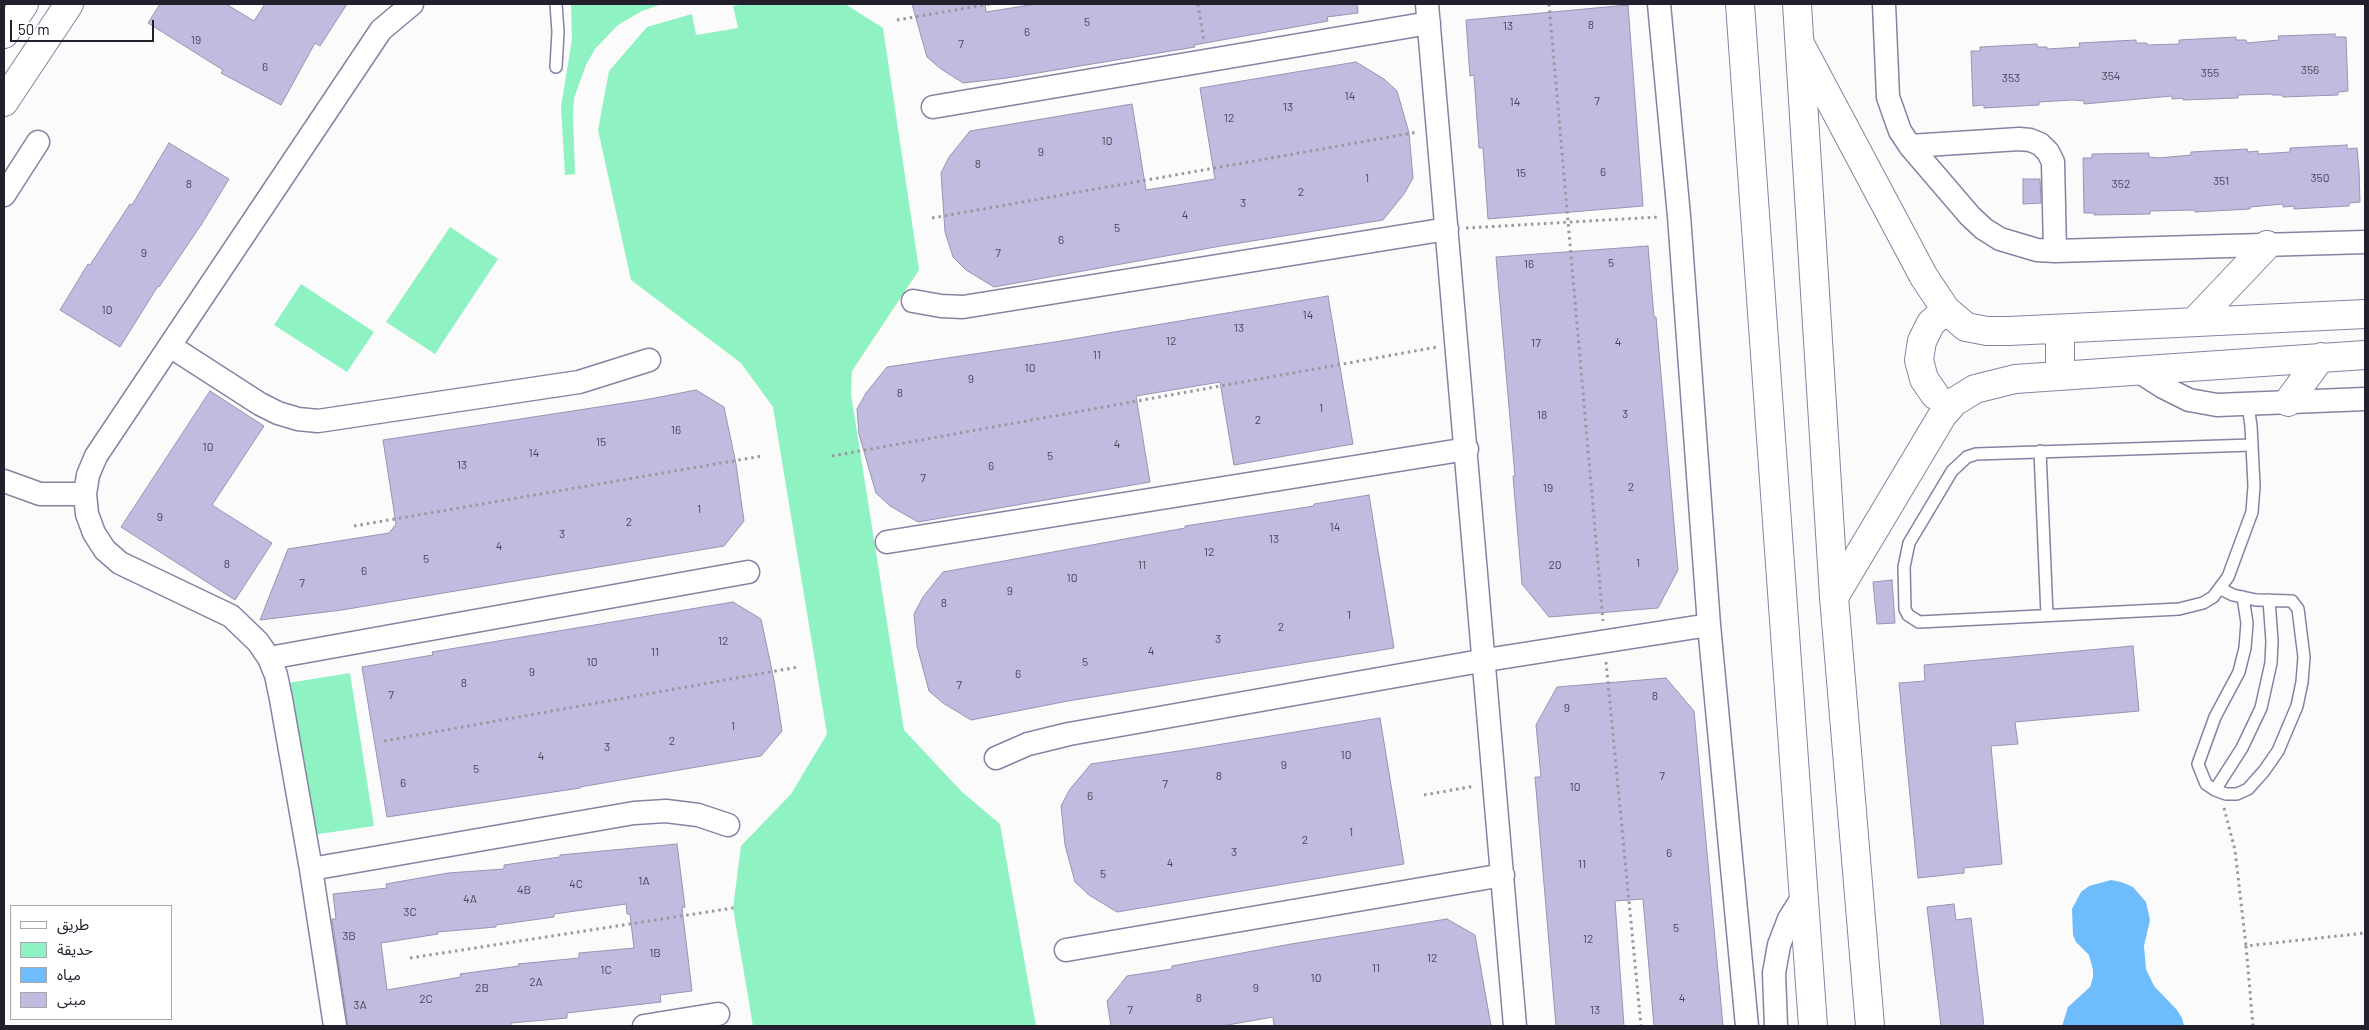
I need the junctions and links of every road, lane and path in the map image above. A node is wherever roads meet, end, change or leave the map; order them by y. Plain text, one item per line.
1 (69, 4) edge
2 (556, 4) edge
3 (990, 4) edge
4 (1198, 4) edge
5 (1549, 4) edge
6 (1659, 4) edge
7 (1740, 4) edge
8 (1797, 4) edge
9 (1884, 4) edge
10 (17, 5) edge
11 (403, 6) edge
12 (1428, 14) edge
13 (897, 20) dead end
14 (4, 34) edge
15 (1800, 44) junction
16 (1207, 59) junction
17 (556, 67) dead end
18 (4, 102) edge
19 (933, 107) dead end
20 (1438, 129) junction
21 (38, 142) dead end
22 (1910, 146) junction
23 (4, 195) edge
24 (1679, 216) junction
25 (932, 218) dead end
26 (1568, 222) junction
27 (1448, 228) junction
28 (2365, 242) edge
29 (2268, 245) junction
30 (2055, 251) junction
31 (913, 300) dead end
32 (1946, 310) junction
33 (2365, 314) edge
34 (2194, 322) junction
35 (2060, 329) junction
36 (1458, 343) junction
37 (170, 346) junction
38 (2365, 355) edge
39 (2320, 357) junction
40 (649, 360) dead end
41 (2138, 371) junction
42 (2060, 375) junction
43 (2014, 379) junction
44 (1935, 395) junction
45 (2365, 399) edge
46 (2288, 402) junction
47 (2248, 405) junction
48 (2252, 445) junction
49 (1467, 449) junction
50 (2040, 451) junction
51 (762, 456) dead end
52 (832, 456) dead end
53 (1916, 458) junction
54 (4, 481) edge
55 (85, 494) junction
56 (354, 526) dead end
57 (887, 542) dead end
58 (748, 572) dead end
59 (2221, 589) junction
60 (1834, 597) junction
61 (2243, 598) junction
62 (2269, 600) junction
63 (2047, 615) junction
64 (1709, 625) junction
65 (1604, 641) junction
66 (269, 658) junction
67 (1486, 660) junction
68 (798, 667) dead end
69 (384, 741) dead end
70 (996, 758) dead end
71 (1495, 782) junction
72 (2215, 790) junction
73 (1424, 795) dead end
74 (728, 825) dead end
75 (311, 870) junction
76 (1503, 875) junction
77 (1804, 895) junction
78 (733, 908) dead end
79 (2365, 933) edge
80 (2246, 946) junction
81 (1066, 950) dead end
82 (410, 958) dead end
83 (718, 1014) dead end
84 (335, 1026) edge
85 (644, 1026) edge
86 (1516, 1026) edge
87 (1640, 1026) edge
88 (1747, 1026) edge
89 (1776, 1026) edge
90 (1813, 1026) edge
91 (1870, 1026) edge
92 (2253, 1026) edge

1 - 18 main road
2 - 17 lane
3 - 13 path
4 - 16 path
5 - 26 path
6 - 24 street
7 - 77 main road
8 - 15 main road
9 - 22 street
10 - 14 main road
11 - 37 street
12 - 16 street
12 - 20 street
15 - 32 main road
15 - 60 main road
16 - 19 street
20 - 25 path
20 - 27 street
21 - 23 street
22 - 30 street
22 - 30 street
24 - 26 path
24 - 64 street
26 - 27 path
26 - 65 path
27 - 31 street
27 - 36 street
28 - 29 street
29 - 30 street
29 - 34 main road
32 - 35 main road
32 - 44 main road
33 - 34 main road
34 - 35 main road
35 - 42 main road
36 - 49 street
36 - 52 path
37 - 40 street
37 - 55 street
38 - 39 main road
39 - 41 main road
39 - 46 main road
41 - 42 main road
41 - 47 street
42 - 43 main road
43 - 44 main road
43 - 53 main road
44 - 53 main road
45 - 46 street
46 - 47 street
47 - 48 lane
48 - 50 lane
48 - 59 lane
49 - 57 street
49 - 67 street
50 - 63 lane
50 - 63 lane
51 - 56 path
53 - 60 main road
54 - 55 street
55 - 66 street
58 - 66 street
59 - 61 lane
59 - 63 lane
60 - 91 main road
61 - 62 lane
61 - 72 lane
62 - 72 lane
62 - 72 lane
64 - 65 street
64 - 88 street
65 - 67 street
65 - 87 path
66 - 75 street
67 - 70 street
67 - 71 street
68 - 69 path
71 - 73 path
71 - 76 street
72 - 80 path
74 - 75 street
75 - 84 street
76 - 81 street
76 - 86 street
77 - 89 street
77 - 90 main road
78 - 82 path
79 - 80 path
80 - 92 path
83 - 85 street

